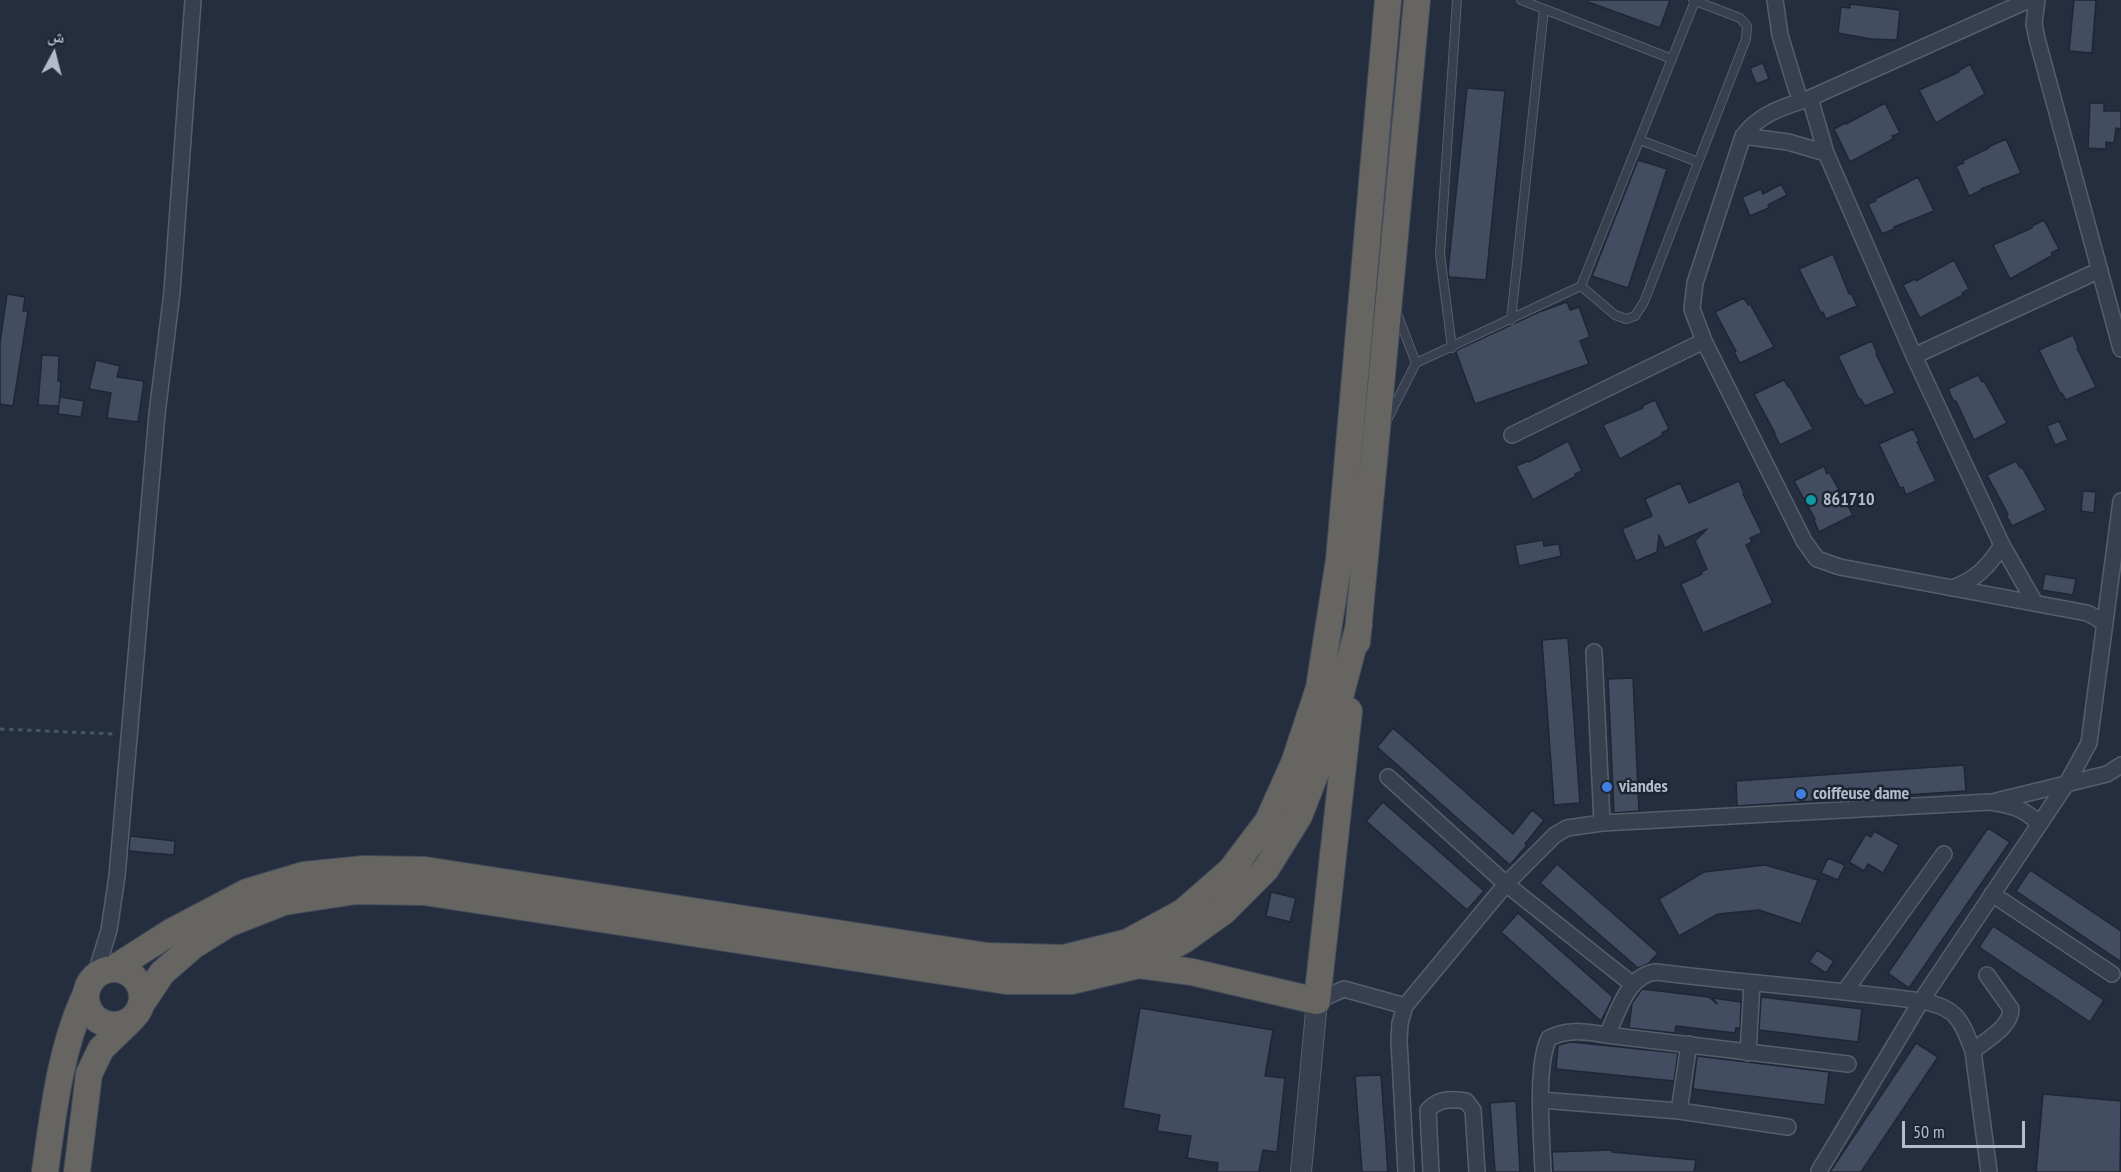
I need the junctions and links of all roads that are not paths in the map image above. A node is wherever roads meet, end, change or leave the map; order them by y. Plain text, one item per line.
1 (193, 0) edge
2 (1388, 0) edge
3 (1417, 0) edge
4 (1457, 0) edge
5 (1521, 0) edge
6 (1694, 0) edge
7 (1775, 0) edge
8 (2029, 0) edge
9 (2037, 0) edge
10 (1544, 9) junction
11 (1672, 59) junction
12 (1803, 94) junction
13 (1743, 136) junction
14 (1640, 140) junction
15 (1826, 153) junction
16 (1698, 162) junction
17 (2100, 270) junction
18 (1581, 286) junction
19 (1389, 294) junction
20 (1511, 320) junction
21 (1704, 341) junction
22 (1452, 348) junction
23 (2121, 349) edge
24 (1914, 356) junction
25 (1416, 363) junction
26 (1512, 435) dead end
27 (1376, 443) junction
28 (2121, 501) edge
29 (2002, 545) junction
30 (1949, 589) junction
31 (2035, 603) junction
32 (2104, 624) junction
33 (1359, 625) junction
34 (1594, 652) dead end
35 (2121, 765) edge
36 (1388, 777) dead end
37 (2067, 783) junction
38 (1990, 802) junction
39 (1602, 823) junction
40 (2039, 823) junction
41 (1944, 854) dead end
42 (1506, 884) junction
43 (1992, 894) junction
44 (1138, 965) junction
45 (2112, 974) dead end
46 (1987, 975) dead end
47 (98, 980) junction
48 (1632, 984) junction
49 (1752, 984) junction
50 (1845, 991) junction
51 (1317, 1001) junction
52 (1921, 1001) junction
53 (1406, 1006) junction
54 (136, 1012) junction
55 (1607, 1035) junction
56 (1689, 1044) junction
57 (1972, 1051) junction
58 (1748, 1053) junction
59 (1848, 1064) dead end
60 (1541, 1100) junction
61 (1679, 1111) junction
62 (1788, 1127) dead end
63 (1819, 1171) edge
64 (45, 1172) edge
65 (77, 1172) edge
66 (1301, 1172) edge
67 (1406, 1172) edge
68 (1431, 1172) edge
69 (1478, 1172) edge
70 (1543, 1172) edge
71 (1989, 1172) edge

1 - 47 street
2 - 47 highway
3 - 19 highway
4 - 22 lane
5 - 10 lane
6 - 11 lane
6 - 16 lane
7 - 12 street
8 - 12 street
9 - 17 street
10 - 11 lane
10 - 20 lane
11 - 14 lane
12 - 13 street
12 - 15 street
13 - 15 street
13 - 21 street
14 - 16 lane
14 - 18 lane
15 - 24 street
16 - 18 lane
17 - 23 street
17 - 24 street
18 - 20 lane
19 - 25 lane
19 - 27 highway
20 - 22 lane
21 - 26 street
21 - 30 street
22 - 25 lane
24 - 29 street
25 - 27 lane
27 - 33 highway
28 - 32 street
29 - 30 street
29 - 31 street
30 - 31 street
31 - 32 street
32 - 37 street
33 - 44 highway
33 - 51 highway
34 - 39 street
35 - 37 street
36 - 42 street
37 - 38 street
37 - 40 street
38 - 39 street
38 - 40 street
39 - 42 street
40 - 43 street
41 - 50 street
42 - 48 street
42 - 53 street
43 - 45 street
43 - 52 street
44 - 51 highway
44 - 54 highway
46 - 57 street
47 - 54 highway
47 - 54 highway
47 - 64 highway
48 - 49 street
48 - 55 street
49 - 50 street
49 - 58 street
50 - 52 street
51 - 53 street
51 - 66 street
52 - 57 street
52 - 63 street
53 - 67 street
54 - 65 highway
55 - 56 street
55 - 60 street
56 - 58 street
56 - 61 street
57 - 71 street
58 - 59 street
60 - 61 street
60 - 70 street
61 - 62 street
68 - 69 street

